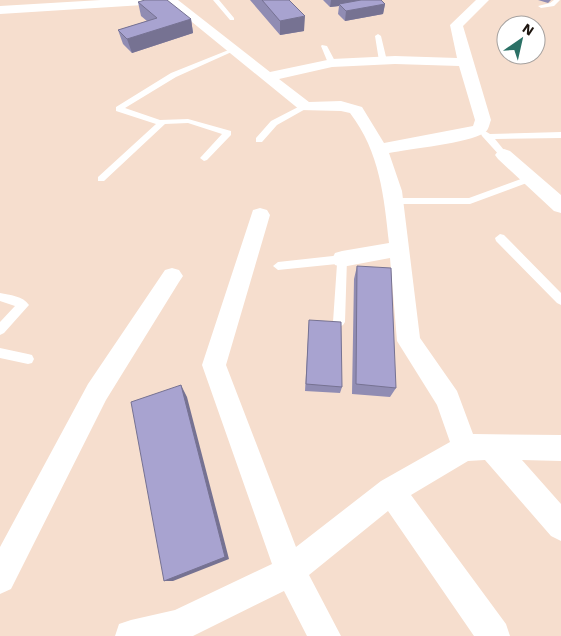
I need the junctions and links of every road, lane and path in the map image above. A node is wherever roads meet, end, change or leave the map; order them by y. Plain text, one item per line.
1 (159, 0) edge
2 (171, 0) edge
3 (216, 0) edge
4 (483, 0) edge
5 (557, 0) edge
6 (541, 6) dead end
7 (0, 10) edge
8 (232, 19) dead end
9 (378, 36) dead end
10 (324, 46) dead end
11 (234, 50) junction
12 (383, 61) junction
13 (465, 62) junction
14 (332, 64) junction
15 (266, 77) junction
16 (305, 107) junction
17 (163, 122) junction
18 (484, 133) junction
19 (561, 135) edge
20 (259, 140) dead end
21 (379, 149) junction
22 (504, 155) joint
23 (204, 158) dead end
24 (101, 179) dead end
25 (529, 179) junction
26 (394, 201) junction
27 (561, 206) edge
28 (260, 215) dead end
29 (500, 238) dead end
30 (400, 249) junction
31 (342, 259) junction
32 (278, 266) dead end
33 (172, 276) dead end
34 (0, 297) edge
35 (561, 300) edge
36 (339, 322) edge
37 (0, 330) edge
38 (0, 353) edge
39 (28, 359) dead end
40 (478, 447) junction
41 (561, 448) edge
42 (391, 491) junction
43 (561, 526) edge
44 (290, 571) junction
45 (0, 578) edge
46 (149, 634) edge
47 (325, 636) edge
48 (494, 636) edge

1 - 7 street
2 - 11 street
3 - 8 lane
4 - 13 street
5 - 6 lane
9 - 12 lane
10 - 14 lane
11 - 15 street
11 - 17 lane
12 - 13 street
12 - 14 street
13 - 18 street
14 - 15 street
15 - 16 street
16 - 20 lane
16 - 21 street
17 - 23 lane
17 - 24 lane
18 - 19 lane
18 - 21 street
18 - 22 lane
21 - 26 street
22 - 25 street
25 - 26 lane
25 - 27 street
26 - 30 street
28 - 44 street
29 - 35 lane
30 - 31 street
30 - 40 street
31 - 32 lane
31 - 36 lane
33 - 45 street
34 - 37 lane
38 - 39 lane
40 - 41 street
40 - 42 street
40 - 43 street
42 - 44 street
42 - 48 street
44 - 46 street
44 - 47 street

